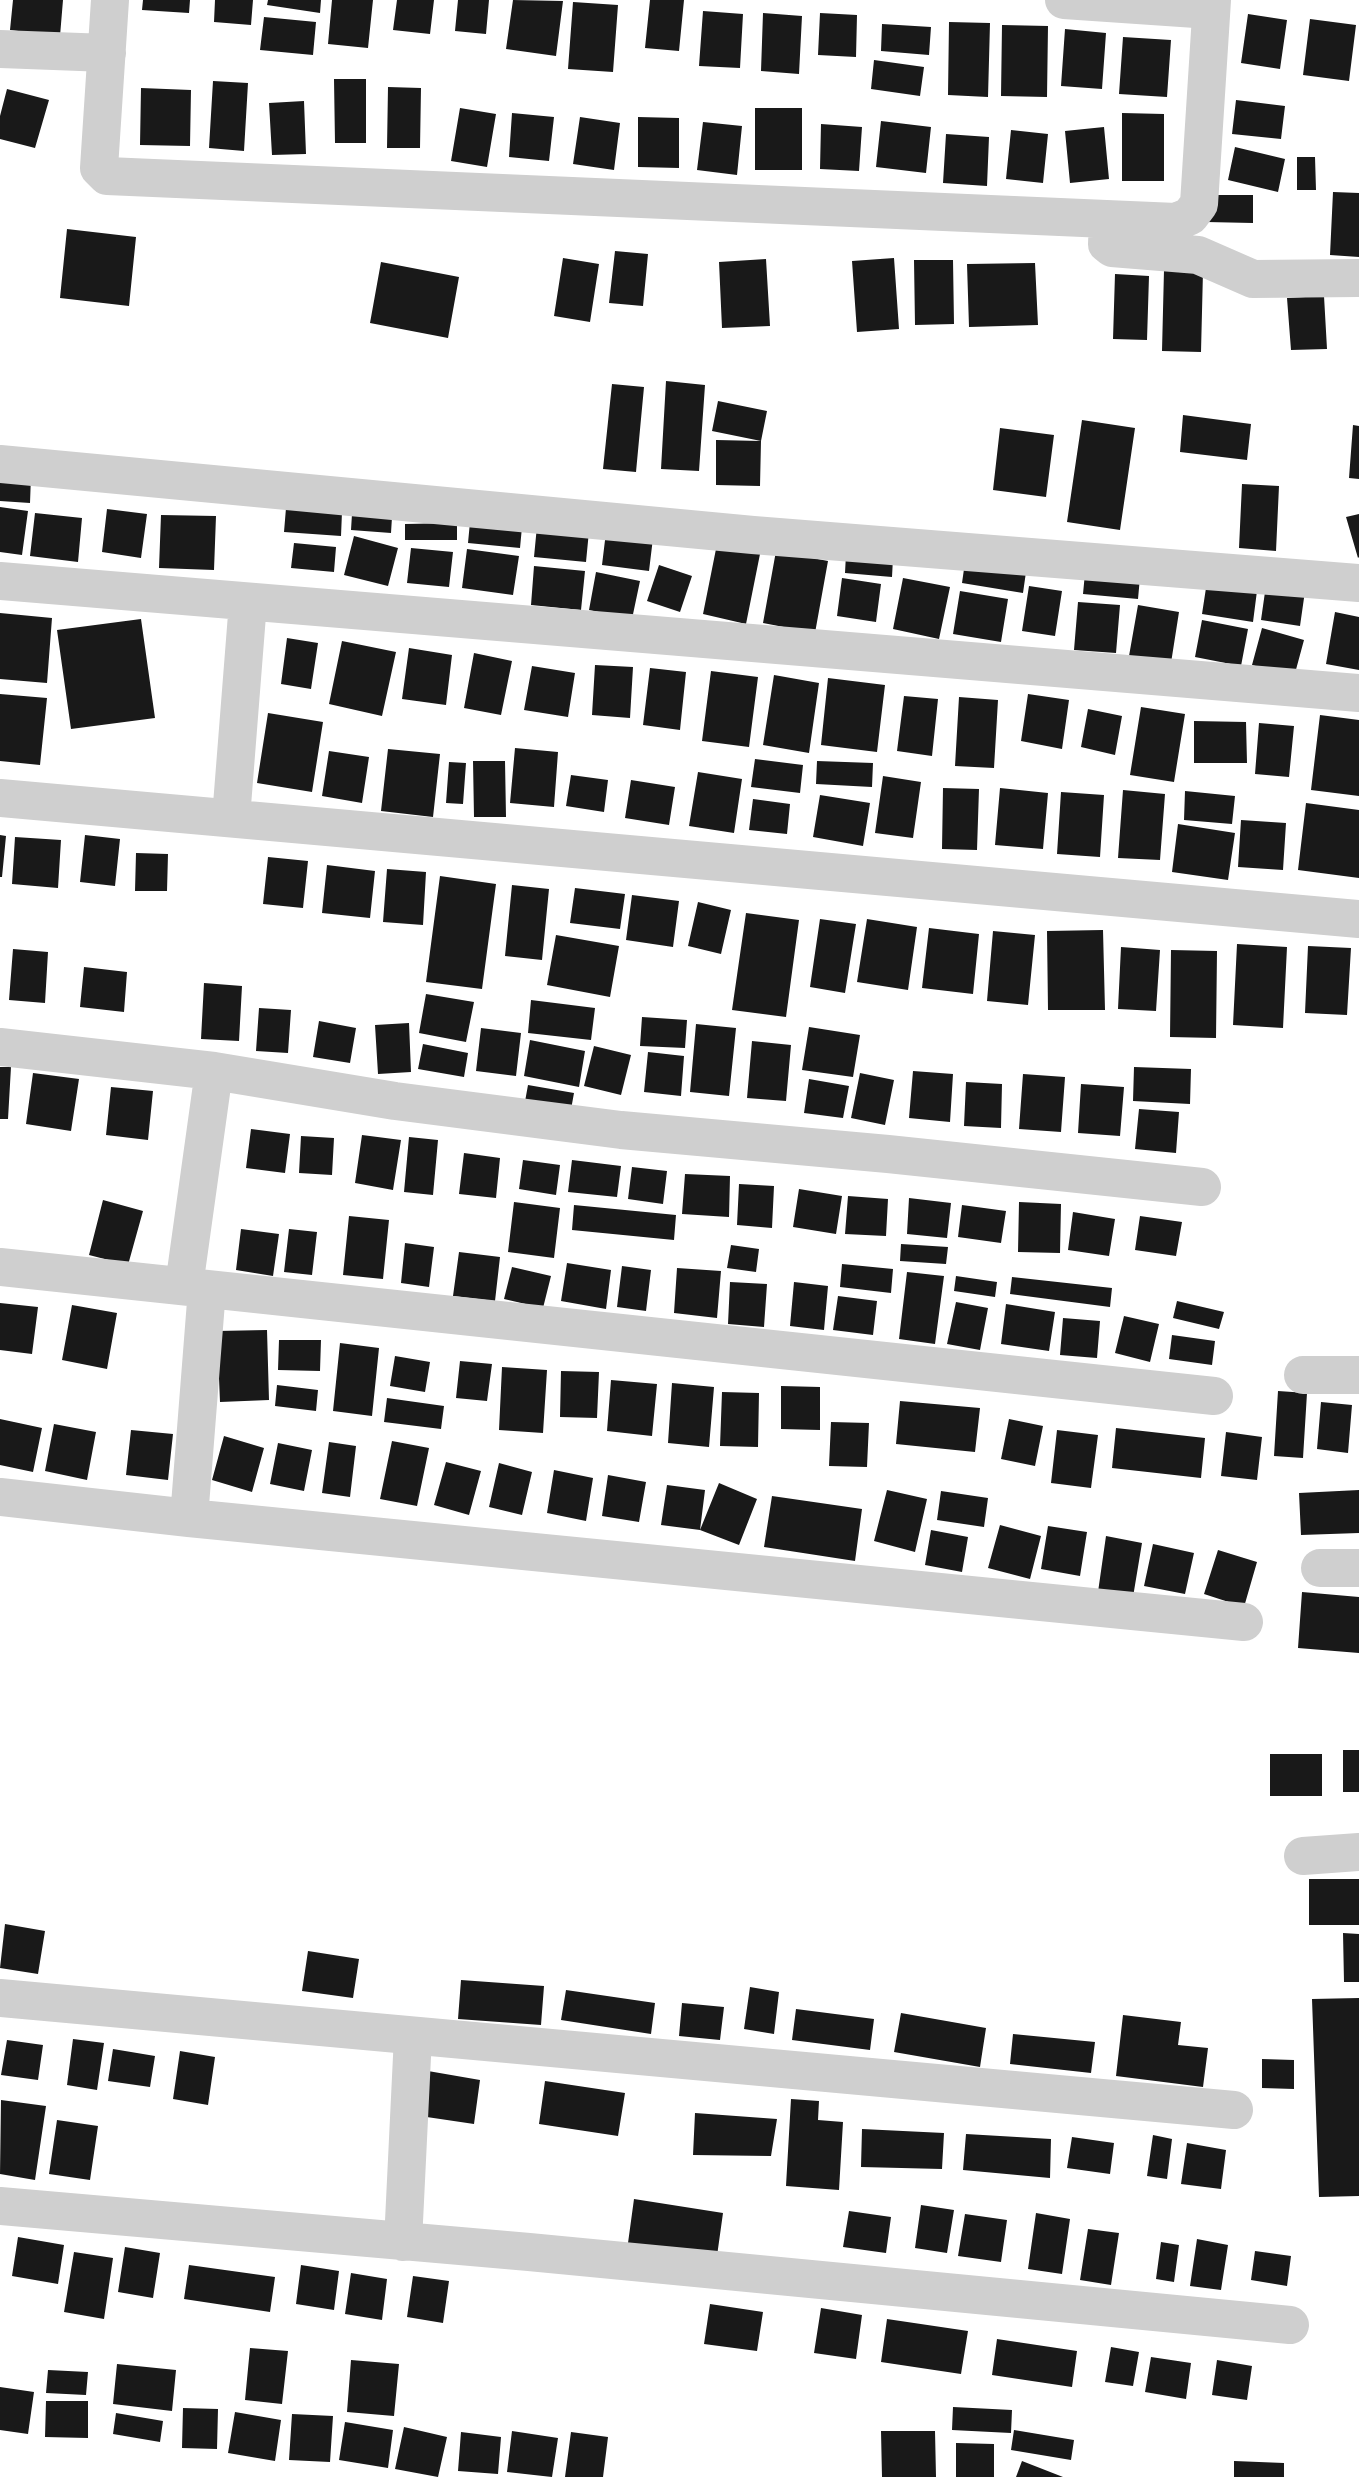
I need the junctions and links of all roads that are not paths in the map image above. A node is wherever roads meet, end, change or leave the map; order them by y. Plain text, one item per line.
1 (110, 0) edge
2 (1064, 0) edge
3 (1212, 5) edge
4 (0, 49) edge
5 (107, 53) junction
6 (1108, 220) junction
7 (1359, 278) edge
8 (0, 464) edge
9 (0, 581) edge
10 (1359, 583) edge
11 (248, 602) junction
12 (1359, 693) edge
13 (0, 798) edge
14 (231, 818) junction
15 (1359, 919) edge
16 (0, 1046) edge
17 (214, 1072) junction
18 (1202, 1187) dead end
19 (0, 1268) edge
20 (195, 1287) junction
21 (1303, 1375) dead end
22 (1359, 1375) edge
23 (1214, 1396) dead end
24 (0, 1497) edge
25 (189, 1518) junction
26 (1320, 1568) dead end
27 (1359, 1568) edge
28 (1244, 1622) dead end
29 (1359, 1852) edge
30 (1303, 1856) dead end
31 (0, 1997) edge
32 (413, 2036) junction
33 (1234, 2110) dead end
34 (0, 2206) edge
35 (403, 2242) junction
36 (1290, 2325) dead end

1 - 5 street
2 - 3 street
3 - 6 street
4 - 5 street
5 - 6 street
6 - 7 street
8 - 10 street
9 - 11 street
11 - 12 street
11 - 14 street
13 - 14 street
14 - 15 street
16 - 17 street
17 - 18 street
17 - 20 street
19 - 20 street
20 - 23 street
20 - 25 street
21 - 22 street
24 - 25 street
25 - 28 street
26 - 27 street
29 - 30 street
31 - 32 street
32 - 33 street
32 - 35 street
34 - 35 street
35 - 36 street

